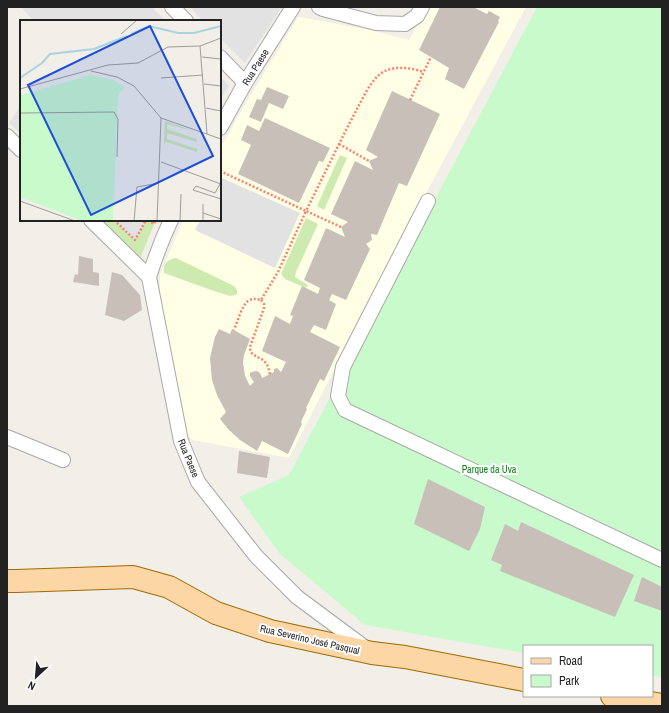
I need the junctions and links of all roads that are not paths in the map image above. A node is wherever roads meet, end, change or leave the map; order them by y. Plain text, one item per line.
1 (172, 7) edge
2 (293, 7) edge
3 (319, 7) edge
4 (422, 7) edge
5 (185, 20) edge
6 (221, 58) edge
7 (245, 82) junction
8 (221, 126) edge
9 (7, 136) edge
10 (20, 149) edge
11 (428, 200) dead end
12 (92, 221) edge
13 (171, 221) edge
14 (149, 277) junction
15 (7, 437) edge
16 (63, 460) dead end
17 (662, 560) edge
18 (7, 581) edge
19 (372, 653) junction
20 (523, 680) edge
21 (617, 697) edge
22 (662, 706) edge

1 - 5 street
2 - 7 street, Rua Paese
3 - 4 street
6 - 7 street
7 - 8 street, Rua Paese
9 - 10 street
11 - 17 street
12 - 14 street
13 - 14 street, Rua Paese
14 - 19 street, Rua Paese
15 - 16 street
18 - 19 main road, Rua Severino José Pasqual
19 - 20 main road, Rua Severino José Pasqual
21 - 22 main road

